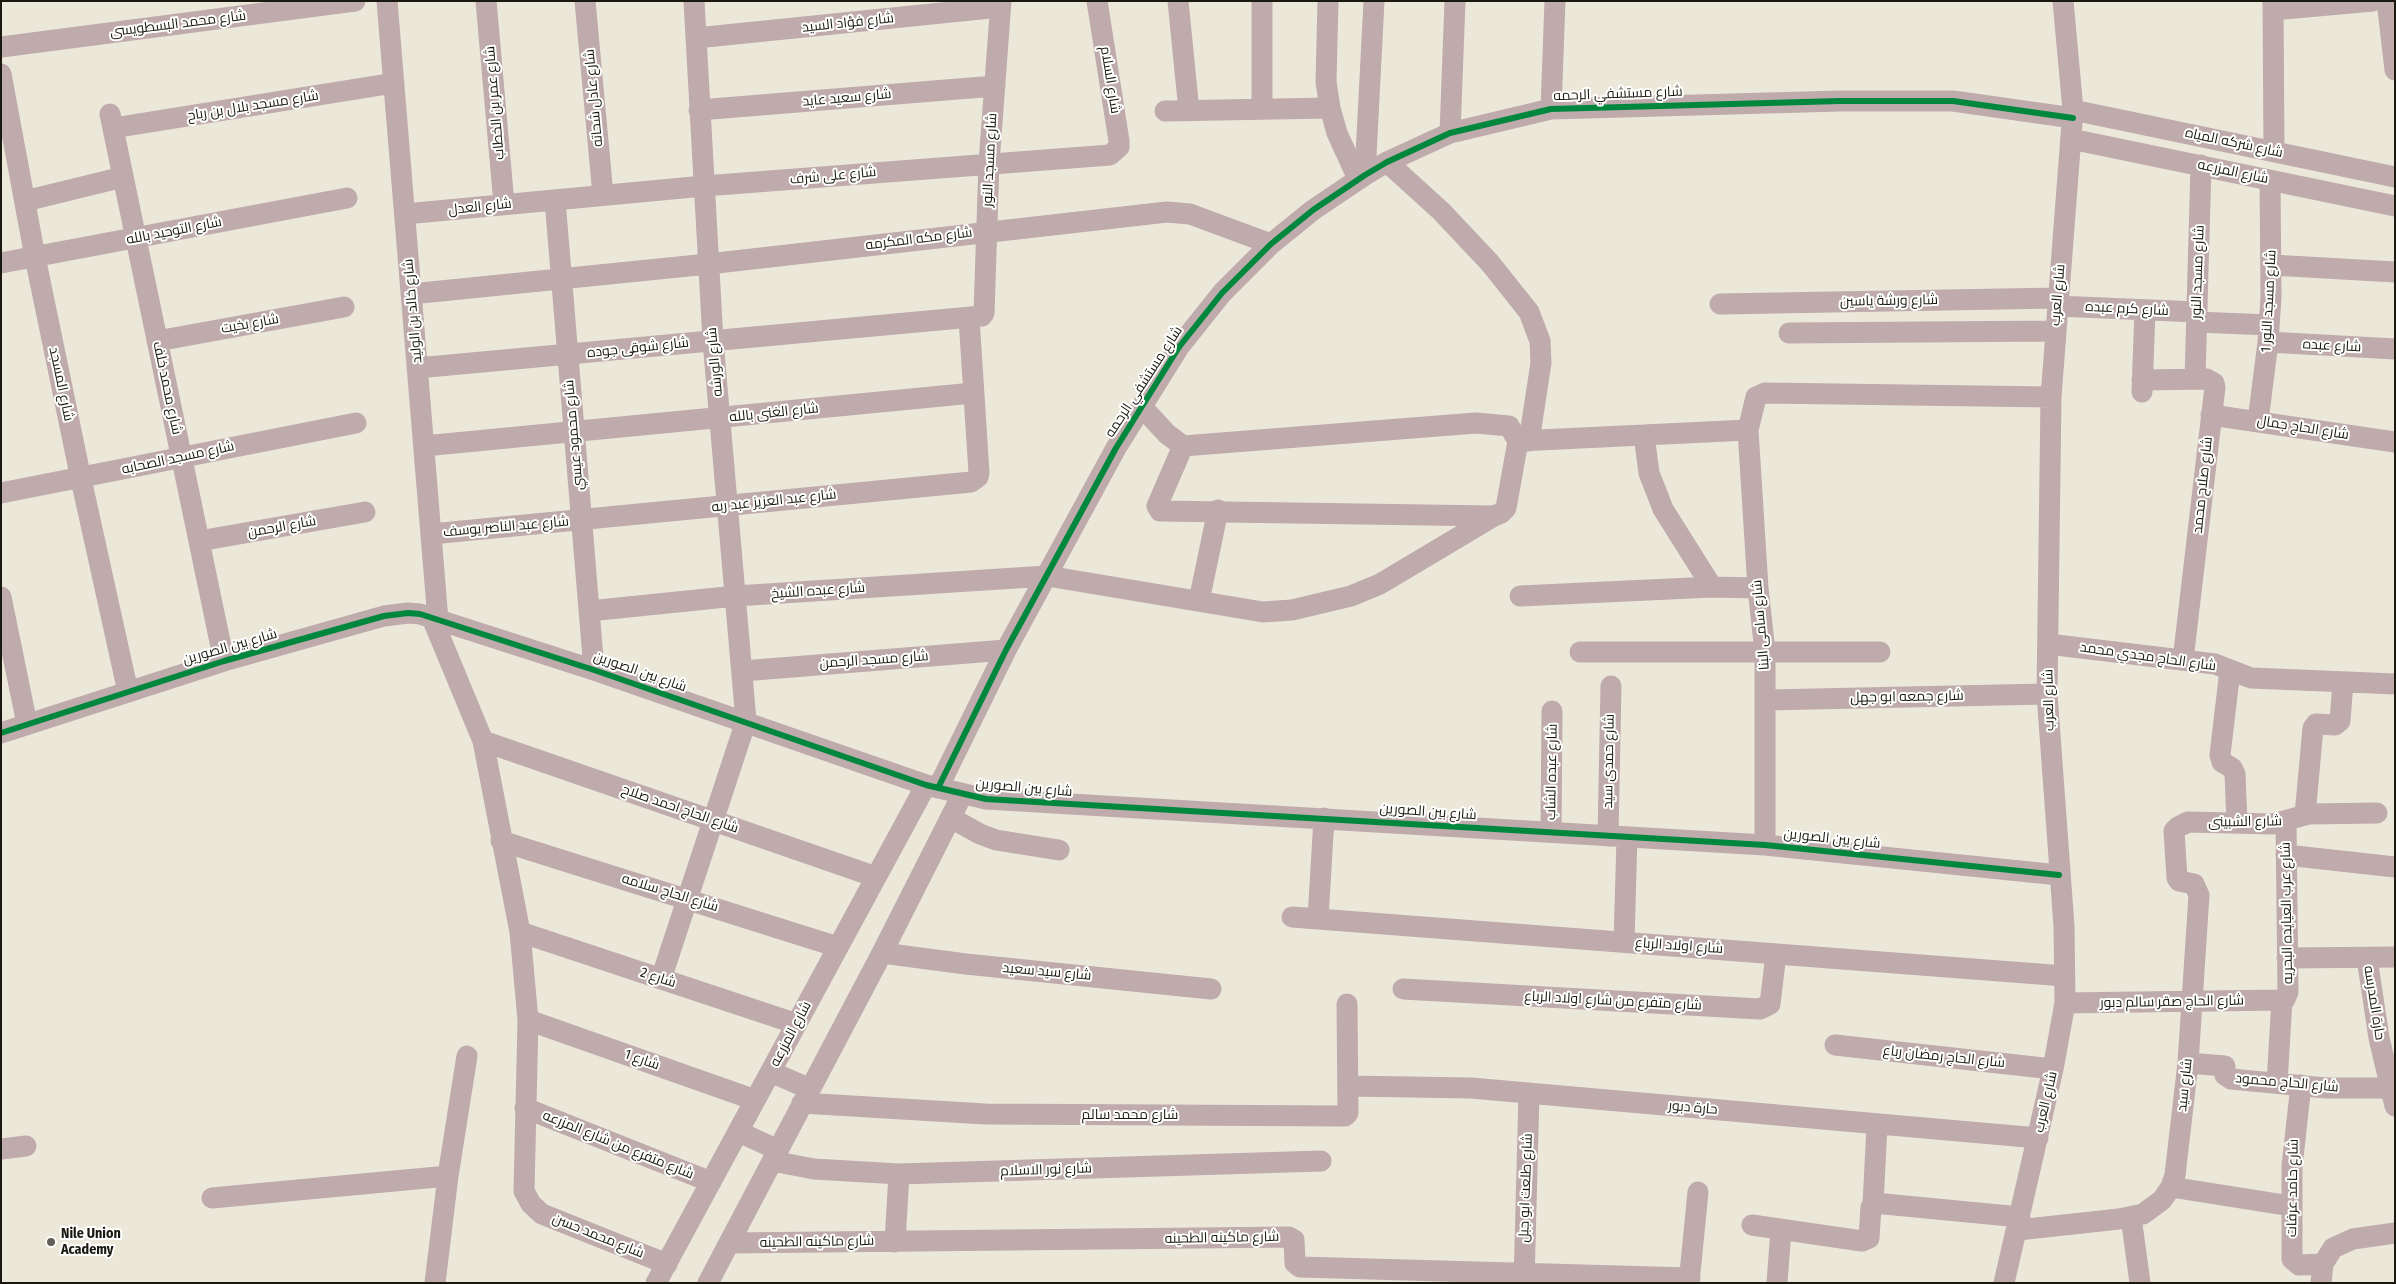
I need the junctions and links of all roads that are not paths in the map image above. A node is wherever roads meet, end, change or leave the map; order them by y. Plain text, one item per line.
1 (355, 1) edge
2 (387, 1) edge
3 (486, 1) edge
4 (585, 1) edge
5 (694, 1) edge
6 (1097, 1) edge
7 (1178, 1) edge
8 (1262, 1) edge
9 (1328, 1) edge
10 (1374, 1) edge
11 (1455, 1) edge
12 (1555, 1) edge
13 (2064, 1) edge
14 (2373, 1) edge
15 (2387, 1) edge
16 (1001, 4) edge
17 (2273, 6) edge
18 (696, 38) junction
19 (1, 47) edge
20 (2395, 70) edge
21 (1, 74) edge
22 (394, 83) junction
23 (995, 86) junction
24 (1330, 108) junction
25 (1551, 108) junction
26 (1262, 109) junction
27 (700, 110) junction
28 (1165, 111) dead end
29 (1189, 111) junction
30 (2073, 114) junction
31 (111, 121) joint
32 (1450, 133) junction
33 (2071, 139) junction
34 (2274, 151) junction
35 (1110, 155) joint
36 (1387, 162) junction
37 (989, 163) junction
38 (2201, 165) junction
39 (2395, 176) edge
40 (123, 177) junction
41 (1361, 177) junction
42 (2270, 180) junction
43 (704, 186) junction
44 (603, 195) junction
45 (347, 198) dead end
46 (556, 200) junction
47 (25, 201) junction
48 (504, 204) junction
49 (2395, 206) edge
50 (405, 214) junction
51 (987, 231) junction
52 (136, 238) junction
53 (1271, 244) junction
54 (35, 257) junction
55 (1, 264) edge
56 (708, 264) junction
57 (2272, 264) junction
58 (2395, 272) edge
59 (562, 279) junction
60 (411, 294) junction
61 (2057, 302) junction
62 (1720, 304) dead end
63 (344, 307) dead end
64 (2146, 310) junction
65 (974, 317) junction
66 (2197, 317) junction
67 (2055, 331) junction
68 (1789, 333) dead end
69 (2269, 334) junction
70 (157, 341) junction
71 (712, 341) junction
72 (2395, 349) edge
73 (568, 355) junction
74 (417, 368) junction
75 (2195, 379) junction
76 (973, 393) junction
77 (2051, 397) junction
78 (1142, 406) junction
79 (2211, 415) junction
80 (719, 418) junction
81 (2258, 421) junction
82 (356, 422) dead end
83 (1748, 430) junction
84 (574, 431) junction
85 (1644, 435) junction
86 (1523, 441) junction
87 (2395, 442) edge
88 (424, 446) junction
89 (1183, 446) junction
90 (182, 458) junction
91 (80, 479) junction
92 (966, 482) joint
93 (1, 493) edge
94 (728, 506) junction
95 (1218, 510) junction
96 (365, 512) dead end
97 (1494, 516) junction
98 (581, 520) junction
99 (431, 534) junction
100 (200, 541) junction
101 (1047, 576) junction
102 (1712, 587) junction
103 (1758, 588) junction
104 (736, 596) junction
105 (1520, 596) dead end
106 (1, 598) edge
107 (1199, 601) junction
108 (589, 611) junction
109 (435, 619) junction
110 (2048, 644) junction
111 (1006, 650) junction
112 (1580, 652) dead end
113 (1765, 652) junction
114 (1880, 652) dead end
115 (2183, 660) junction
116 (224, 661) junction
117 (594, 670) junction
118 (2230, 670) junction
119 (742, 671) junction
120 (2343, 682) junction
121 (2395, 684) edge
122 (1611, 686) dead end
123 (128, 692) junction
124 (2047, 694) junction
125 (1767, 700) junction
126 (1552, 711) dead end
127 (746, 721) junction
128 (27, 724) junction
129 (1, 733) edge
130 (484, 741) junction
131 (932, 787) junction
132 (962, 795) junction
133 (2377, 813) dead end
134 (951, 818) junction
135 (1324, 818) junction
136 (2295, 818) junction
137 (714, 820) junction
138 (2237, 823) junction
139 (2174, 831) joint
140 (1551, 832) junction
141 (1618, 836) junction
142 (501, 841) junction
143 (1765, 845) junction
144 (1059, 850) dead end
145 (2286, 856) junction
146 (2395, 867) edge
147 (2059, 875) junction
148 (876, 877) junction
149 (688, 898) junction
150 (1292, 916) dead end
151 (1318, 919) junction
152 (520, 932) junction
153 (1624, 942) junction
154 (838, 947) junction
155 (882, 953) junction
156 (1776, 954) junction
157 (2395, 957) edge
158 (2287, 958) junction
159 (2367, 958) junction
160 (2065, 976) junction
161 (661, 979) junction
162 (1211, 989) dead end
163 (1403, 989) dead end
164 (2281, 1000) junction
165 (2194, 1002) junction
166 (2065, 1003) junction
167 (1347, 1004) dead end
168 (528, 1020) junction
169 (797, 1024) junction
170 (1835, 1045) dead end
171 (467, 1056) dead end
172 (2188, 1063) junction
173 (2053, 1069) junction
174 (771, 1072) junction
175 (2277, 1083) junction
176 (2301, 1085) junction
177 (1348, 1086) junction
178 (1529, 1093) junction
179 (806, 1096) junction
180 (2394, 1096) edge
181 (755, 1100) junction
182 (525, 1108) junction
183 (1877, 1126) junction
184 (739, 1132) junction
185 (2038, 1138) junction
186 (26, 1146) dead end
187 (1, 1150) edge
188 (775, 1156) junction
189 (1321, 1161) dead end
190 (899, 1174) junction
191 (448, 1176) junction
192 (711, 1182) junction
193 (2171, 1187) junction
194 (1698, 1192) dead end
195 (212, 1198) dead end
196 (1872, 1204) junction
197 (2291, 1206) junction
198 (2131, 1217) junction
199 (2019, 1223) junction
200 (1752, 1225) dead end
201 (1781, 1229) junction
202 (2395, 1232) edge
203 (895, 1242) junction
204 (730, 1243) junction
205 (667, 1264) junction
206 (2322, 1274) edge
207 (1374, 1276) edge
208 (1524, 1278) edge
209 (1690, 1280) edge
210 (435, 1283) edge
211 (656, 1283) edge
212 (708, 1283) edge
213 (1777, 1283) edge
214 (2004, 1283) edge
215 (2140, 1283) edge

1 - 19 street, شارع محمد البسطويسى
2 - 22 street, شارع خالد بن الوليد
3 - 48 street, شارع عمر بن الخطاب
4 - 44 street, شارع عادل شحاته
5 - 18 street, شارع الورشه
6 - 35 street, شارع السلام
7 - 29 street
8 - 26 street
9 - 24 street
10 - 41 street
11 - 32 street
12 - 25 street
13 - 30 street, شارع العرب
14 - 17 street
15 - 20 street
16 - 18 street, شارع فؤاد السيد
16 - 23 street, شارع مسجد النور
17 - 34 street
18 - 27 street, شارع الورشه
21 - 47 street, شارع المسجد
22 - 31 street, شارع مسجد بلال بن رباح
22 - 50 street, شارع خالد بن الوليد
23 - 27 street, شارع سعيد عايد
23 - 37 street, شارع مسجد النور
24 - 26 street
24 - 41 street
25 - 30 street, شارع مستشفي الرحمه
25 - 32 street, شارع مستشفي الرحمه
26 - 29 street
27 - 43 street, شارع الورشه
28 - 29 street
30 - 33 street, شارع العرب
30 - 34 street, شارع شركه المياه
31 - 40 street, شارع محمد خلف
32 - 36 street, شارع مستشفي الرحمه
33 - 38 street, شارع المزرعه
33 - 61 street, شارع العرب
34 - 39 street, شارع شركه المياه
35 - 37 street, شارع على شرف
36 - 41 street, شارع مستشفي الرحمه
36 - 86 street
37 - 43 street, شارع على شرف
37 - 51 street, شارع مسجد النور
38 - 42 street, شارع المزرعه
38 - 66 street, شارع مسجد النور
40 - 47 street
40 - 52 street, شارع محمد خلف
41 - 53 street, شارع مستشفي الرحمه
42 - 49 street, شارع المزرعه
42 - 57 street, شارع مسجد النور 1
43 - 44 street, شارع على شرف
43 - 56 street, شارع الورشه
44 - 46 street, شارع على شرف
45 - 52 street, شارع التوحيد بالله
46 - 48 street, شارع العدل
46 - 59 street, شارع محمود عيسي
47 - 54 street, شارع المسجد
48 - 50 street, شارع العدل
50 - 60 street, شارع خالد بن الوليد
51 - 53 street, شارع مكه المكرمه
51 - 56 street, شارع مكه المكرمه
51 - 65 street, شارع مسجد النور
52 - 54 street, شارع التوحيد بالله
52 - 70 street, شارع محمد خلف
53 - 78 street, شارع مستشفي الرحمه
54 - 55 street, شارع التوحيد بالله
54 - 91 street, شارع المسجد
56 - 59 street, شارع مكه المكرمه
56 - 71 street, شارع الورشه
57 - 58 street
57 - 69 street, شارع مسجد النور 1
59 - 60 street, شارع مكه المكرمه
59 - 73 street, شارع محمود عيسي
60 - 74 street, شارع خالد بن الوليد
61 - 62 street, شارع ورشة ياسين
61 - 64 street, شارع كرم عبده
61 - 67 street, شارع العرب
63 - 70 street, شارع بخيت
64 - 66 street, شارع كرم عبده
64 - 75 street, شارع صلاح محمد
65 - 71 street, شارع شوقى جوده
65 - 76 street, شارع مسجد النور
66 - 69 street, شارع كرم عبده
66 - 75 street, شارع مسجد النور
67 - 68 street
67 - 77 street, شارع العرب
69 - 72 street, شارع عبده
69 - 81 street, شارع مسجد النور 1
70 - 90 street, شارع محمد خلف
71 - 73 street, شارع شوقى جوده
71 - 80 street, شارع الورشه
73 - 74 street, شارع شوقى جوده
73 - 84 street, شارع محمود عيسي
74 - 88 street, شارع خالد بن الوليد
75 - 79 street, شارع صلاح محمد
76 - 80 street, شارع الغنى بالله
76 - 92 street, شارع مسجد النور
77 - 83 street, شارع سامى البنا
77 - 110 street, شارع العرب
78 - 89 street
78 - 101 street, شارع مستشفي الرحمه
79 - 81 street, شارع الحاج جمال
79 - 115 street, شارع صلاح محمد
80 - 84 street, شارع الغنى بالله
80 - 94 street, شارع الورشه
81 - 87 street, شارع الحاج جمال
82 - 90 street, شارع مسجد الصحابه
83 - 85 street
83 - 103 street, شارع سامى البنا
84 - 88 street, شارع الغنى بالله
84 - 98 street, شارع محمود عيسي
85 - 86 street
85 - 102 street
86 - 89 street
86 - 97 street
88 - 99 street, شارع خالد بن الوليد
89 - 95 street
90 - 91 street, شارع مسجد الصحابه
90 - 100 street, شارع محمد خلف
91 - 93 street, شارع مسجد الصحابه
91 - 123 street, شارع المسجد
92 - 94 street, شارع عبد العزيز عبد ربه
94 - 98 street, شارع عبد العزيز عبد ربه
94 - 104 street, شارع الورشه
95 - 97 street
95 - 107 street
96 - 100 street, شارع الرحمن
97 - 107 street, شارع عبده الشيخ
98 - 99 street, شارع عبد الناصر يوسف
98 - 108 street, شارع محمود عيسي
99 - 109 street, شارع خالد بن الوليد
100 - 116 street, شارع محمد خلف
101 - 104 street, شارع عبده الشيخ
101 - 107 street, شارع عبده الشيخ
101 - 111 street, شارع مستشفي الرحمه
102 - 103 street
102 - 105 street
103 - 113 street, شارع سامى البنا
104 - 108 street, شارع عبده الشيخ
104 - 119 street, شارع الورشه
106 - 128 street
108 - 117 street, شارع محمود عيسي
109 - 116 street, شارع بين الصورين
109 - 117 street, شارع بين الصورين
109 - 130 street, شارع خالد بن الوليد
110 - 115 street, شارع الحاج مجدي محمد
110 - 124 street, شارع العرب
111 - 119 street, شارع مسجد الرحمن
111 - 131 street, شارع مستشفي الرحمه
112 - 113 street
113 - 114 street
113 - 125 street, شارع سامى البنا
115 - 118 street, شارع الحاج مجدي محمد
116 - 123 street, شارع بين الصورين
117 - 127 street, شارع بين الصورين
118 - 120 street, شارع الحاج مجدي محمد
118 - 138 street
119 - 127 street, شارع الورشه
120 - 121 street, شارع الحاج مجدي محمد
120 - 136 street, شارع عرب العيايده البحريه
122 - 141 street, شارع حمدى سيد
123 - 128 street, شارع بين الصورين
124 - 125 street, شارع جمعه ابو جهل
124 - 147 street, شارع العرب
125 - 143 street, شارع سامى البنا
126 - 140 street, شارع عبده الشاب
127 - 131 street, شارع بين الصورين
127 - 137 street
128 - 129 street, شارع بين الصورين
130 - 137 street, شارع الحاج احمد صلاح
130 - 142 street, شارع خالد بن الوليد
131 - 132 street, شارع بين الصورين
131 - 148 street, شارع المزرعه
132 - 134 street
132 - 135 street, شارع بين الصورين
133 - 136 street, شارع الشبينى
134 - 144 street
134 - 155 street
135 - 140 street, شارع بين الصورين
135 - 151 street
136 - 138 street, شارع الشبينى
136 - 145 street, شارع عرب العيايده البحريه
137 - 148 street, شارع الحاج احمد صلاح
137 - 149 street
138 - 139 street, شارع الشبينى
139 - 165 street, شارع سيد
140 - 141 street, شارع بين الصورين
141 - 143 street, شارع بين الصورين
141 - 153 street, شارع حمدى سيد
142 - 149 street, شارع الحاج سلامه
142 - 152 street, شارع خالد بن الوليد
143 - 147 street, شارع بين الصورين
145 - 146 street
145 - 158 street, شارع عرب العيايده البحريه
147 - 160 street, شارع العرب
148 - 154 street, شارع المزرعه
149 - 154 street, شارع الحاج سلامه
149 - 161 street
150 - 151 street, شارع اولاد الرباع
151 - 153 street, شارع اولاد الرباع
152 - 161 street, شارع 2
152 - 168 street, شارع محمد حسن
153 - 156 street, شارع اولاد الرباع
154 - 169 street, شارع المزرعه
155 - 162 street, شارع سيد سعيد
155 - 179 street
156 - 160 street, شارع اولاد الرباع
156 - 163 street, شارع متفرع من شارع اولاد الرباع
157 - 159 street
158 - 159 street
158 - 164 street, شارع عرب العيايده البحريه
159 - 180 street, حارة المدرسه
160 - 166 street, شارع العرب
161 - 169 street, شارع 2
164 - 165 street, شارع الحاج صقر سالم دبور
164 - 175 street, شارع عرب العيايده البحريه
165 - 166 street, شارع الحاج صقر سالم دبور
165 - 172 street, شارع سيد
166 - 173 street, شارع العرب
167 - 177 street, شارع محمد سالم
168 - 181 street, شارع 1
168 - 182 street, شارع محمد حسن
169 - 174 street, شارع المزرعه
170 - 173 street, شارع الحاج رمضان رباع
171 - 191 street
172 - 175 street, شارع الحاج محمود
172 - 193 street, شارع سيد
173 - 185 street, شارع العرب
174 - 179 street
174 - 181 street, شارع المزرعه
175 - 176 street, شارع الحاج محمود
176 - 180 street, شارع الحاج محمود
176 - 197 street, شارع حامد عرفات
177 - 178 street, حارة دبور
177 - 179 street, شارع محمد سالم
178 - 183 street, حارة دبور
178 - 208 street, شارع طلعت ابو جبل
179 - 188 street
181 - 184 street, شارع المزرعه
182 - 192 street, شارع متفرع من شارع المزرعه
182 - 205 street, شارع محمد حسن
183 - 185 street, حارة دبور
183 - 196 street
184 - 188 street, شارع نور الاسلام
184 - 192 street, شارع المزرعه
185 - 199 street, شارع العرب
186 - 187 street
188 - 190 street, شارع نور الاسلام
188 - 204 street
189 - 190 street, شارع نور الاسلام
190 - 203 street
191 - 195 street
191 - 210 street
192 - 205 street, شارع المزرعه
193 - 197 street
193 - 198 street, شارع سيد
194 - 209 street
196 - 199 street
196 - 201 street
197 - 206 street, شارع حامد عرفات
198 - 199 street, شارع سيد
198 - 215 street
199 - 214 street, شارع العرب
200 - 201 street
201 - 213 street
202 - 206 street
203 - 204 street, شارع ماكينه الطحينه
203 - 207 street, شارع ماكينه الطحينه
204 - 212 street
205 - 211 street, شارع المزرعه
207 - 208 street, شارع ماكينه الطحينه
208 - 209 street, شارع ماكينه الطحينه

